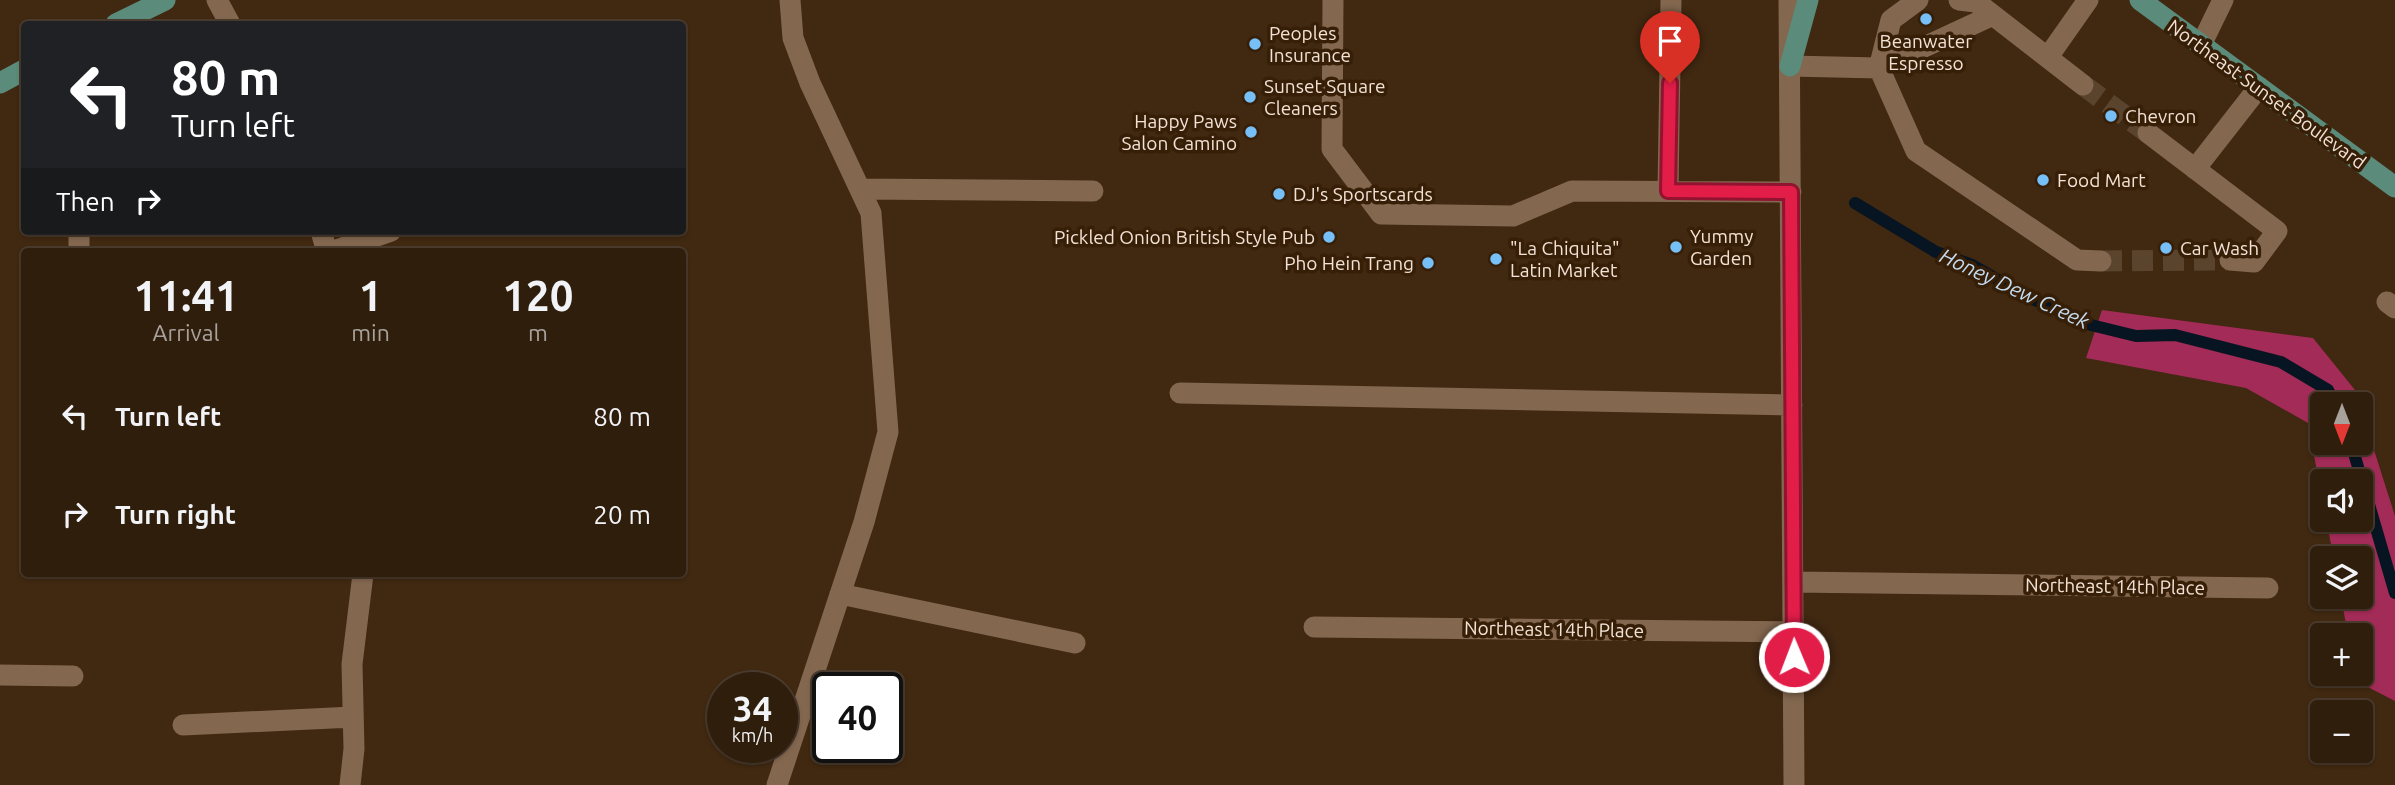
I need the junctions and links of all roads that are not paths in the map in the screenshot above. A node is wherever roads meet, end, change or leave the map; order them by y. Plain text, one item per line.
1 (165, 0) edge
2 (217, 0) edge
3 (790, 0) edge
4 (1333, 0) edge
5 (1671, 0) edge
6 (1789, 0) edge
7 (1808, 0) edge
8 (1918, 0) edge
9 (1959, 0) edge
10 (2088, 0) edge
11 (2140, 0) edge
12 (2223, 0) edge
13 (1993, 15) junction
14 (122, 21) edge
15 (228, 21) edge
16 (2201, 45) junction
17 (2048, 57) junction
18 (1790, 66) junction
19 (1879, 68) junction
20 (21, 72) edge
21 (0, 83) edge
22 (2083, 85) tunnel mouth
23 (2259, 88) junction
24 (2148, 133) tunnel mouth
25 (2195, 169) junction
26 (2395, 187) edge
27 (860, 189) junction
28 (1093, 191) dead end
29 (1668, 191) junction
30 (1791, 192) junction
31 (379, 235) edge
32 (341, 248) edge
33 (2230, 260) tunnel mouth
34 (2101, 261) tunnel mouth
35 (1180, 393) dead end
36 (1792, 405) junction
37 (363, 577) edge
38 (1793, 582) junction
39 (2268, 588) dead end
40 (840, 594) junction
41 (1314, 627) dead end
42 (1794, 632) junction
43 (1075, 643) dead end
44 (0, 675) edge
45 (73, 676) dead end
46 (353, 717) junction
47 (183, 725) dead end
48 (350, 785) edge
49 (777, 785) edge
50 (1794, 785) edge

1 - 14 main road
2 - 15 street
3 - 27 street
4 - 29 street
5 - 29 street
6 - 18 street
7 - 18 main road
8 - 19 street
9 - 13 street
10 - 17 street
11 - 16 main road, Northeast Sunset Boulevard
12 - 16 street
13 - 17 street
13 - 19 street
16 - 23 main road, Northeast Sunset Boulevard
17 - 22 street
18 - 19 street
18 - 30 street
19 - 34 street
20 - 21 main road
23 - 25 street
23 - 26 main road, Northeast Sunset Boulevard
24 - 25 street
25 - 33 street
27 - 28 street
27 - 40 street
29 - 30 street
30 - 36 street
31 - 32 street
35 - 36 street
36 - 38 street
37 - 46 street
38 - 39 street, Northeast 14th Place
38 - 42 street
40 - 43 street
40 - 49 street
41 - 42 street, Northeast 14th Place
42 - 50 street
44 - 45 street
46 - 47 street
46 - 48 street

